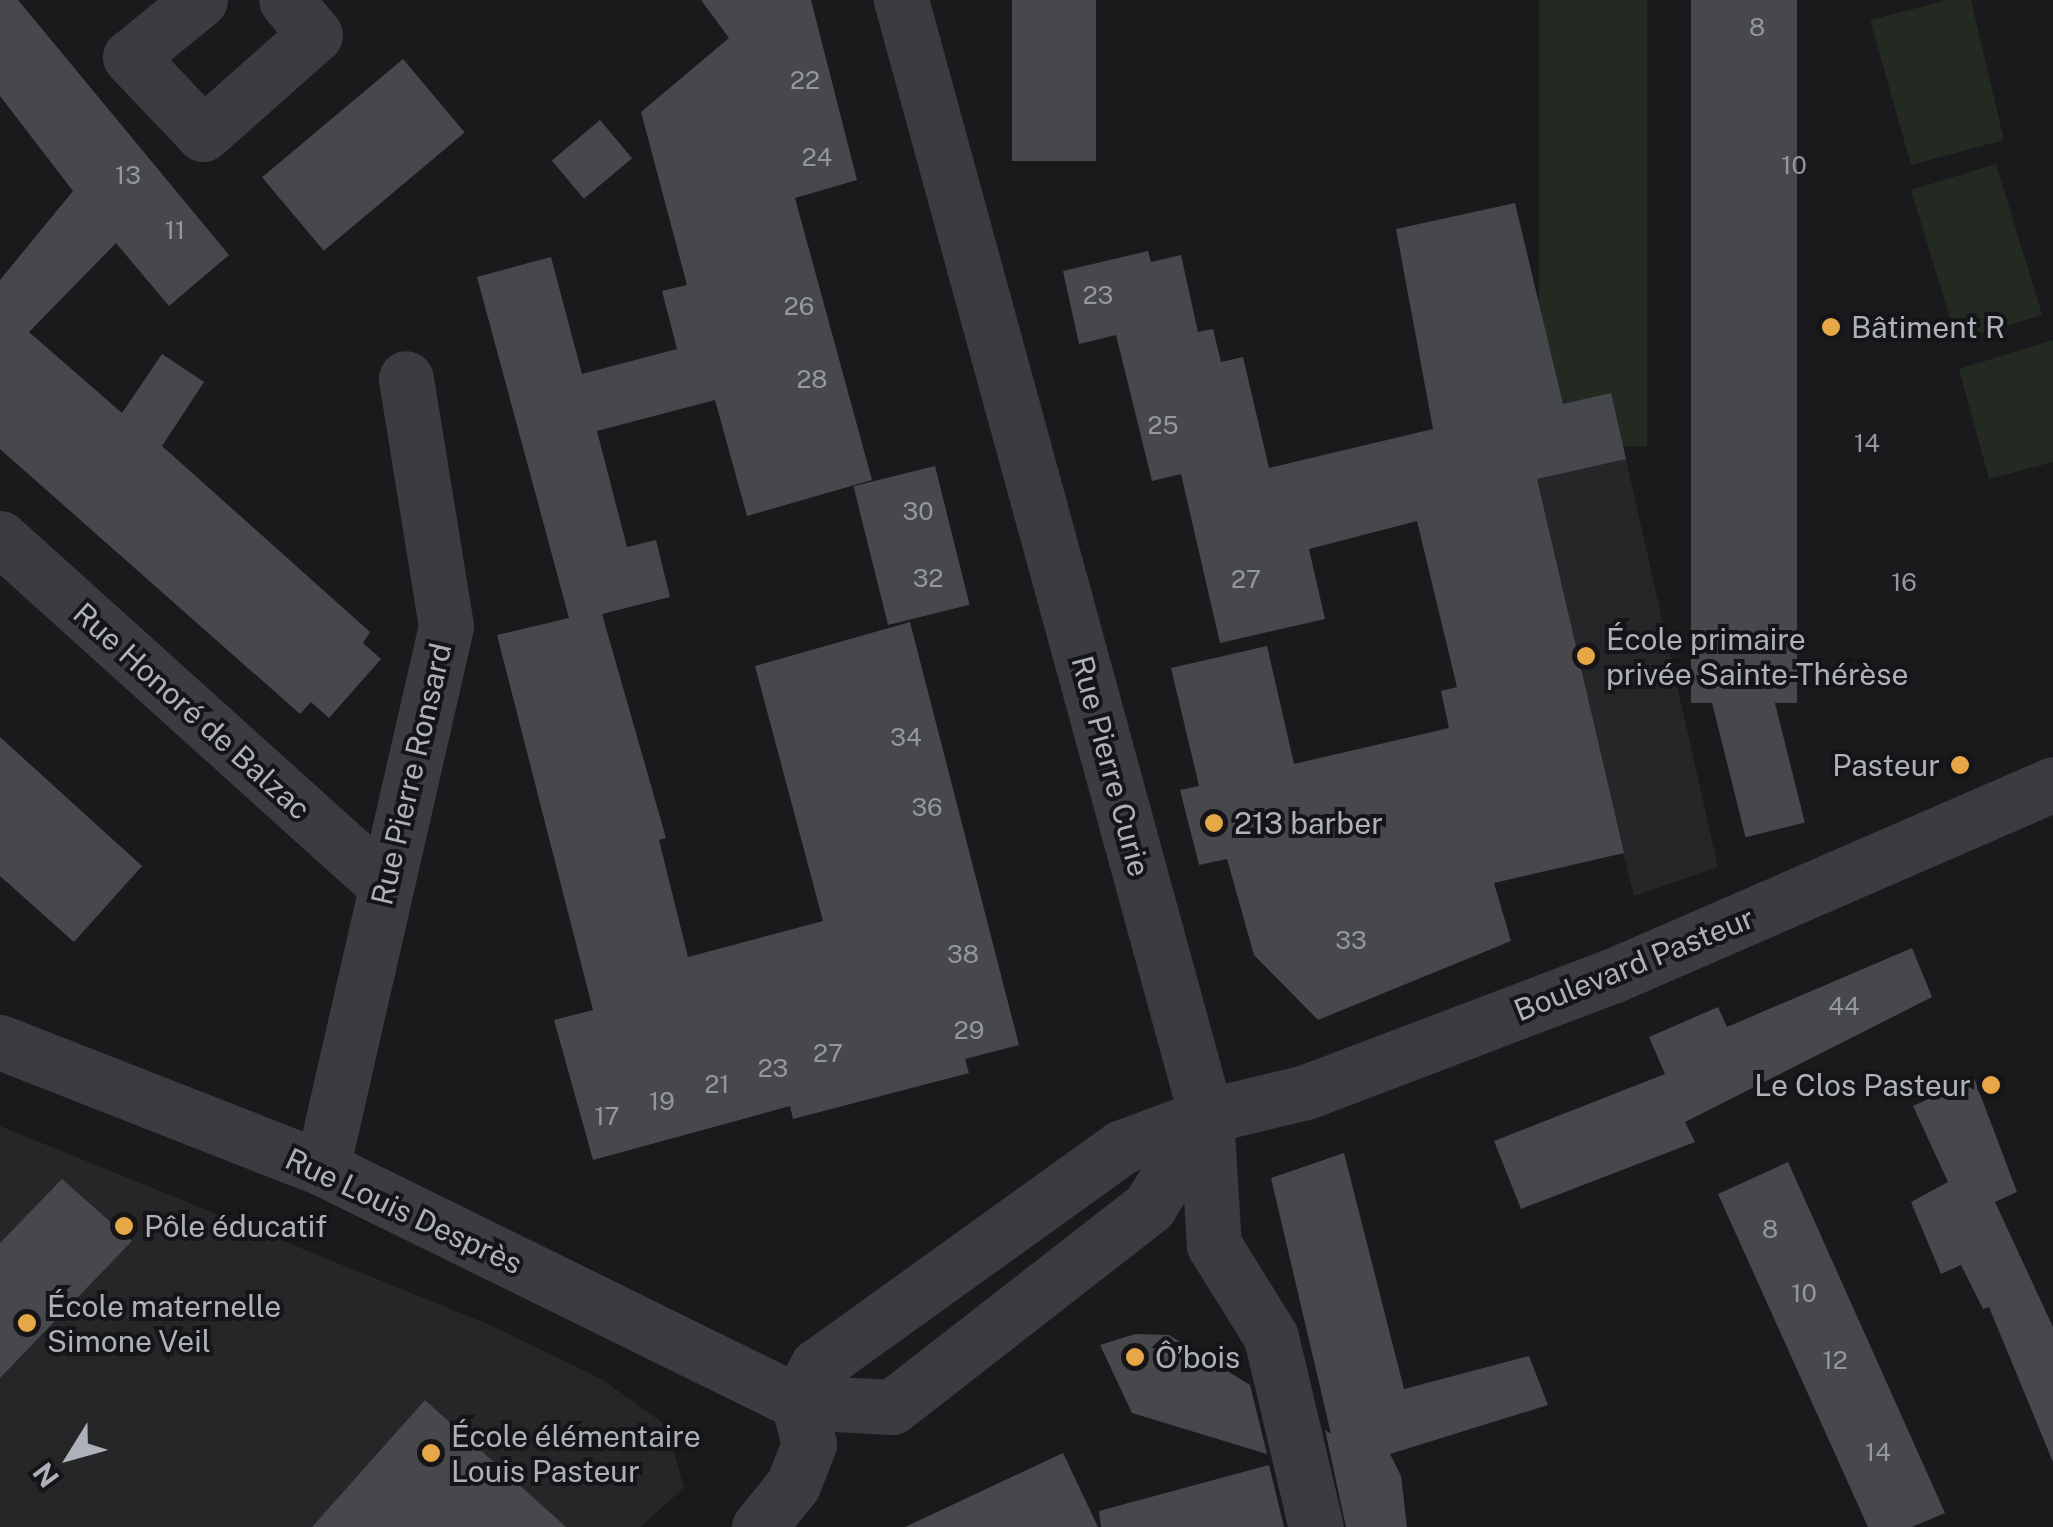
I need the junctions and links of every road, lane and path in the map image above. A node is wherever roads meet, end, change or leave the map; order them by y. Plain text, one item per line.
1 (200, 0) edge
2 (286, 0) edge
3 (901, 0) edge
4 (406, 378) dead end
5 (0, 538) edge
6 (2053, 784) edge
7 (384, 884) junction
8 (0, 1042) edge
9 (1206, 1116) junction
10 (322, 1168) junction
11 (798, 1402) junction
12 (758, 1527) edge
13 (1316, 1527) edge

1 - 2 street
3 - 9 street, Rue Pierre Curie
4 - 7 street, Rue Pierre Ronsard
5 - 7 street, Rue Honoré de Balzac
6 - 9 street, Boulevard Pasteur
7 - 10 street, Rue Pierre Ronsard
8 - 10 street, Rue Louis Desprès
9 - 11 street, Boulevard Pasteur
9 - 11 street
9 - 13 street, Rue Pierre Curie
10 - 11 street, Rue Louis Desprès
11 - 12 street

